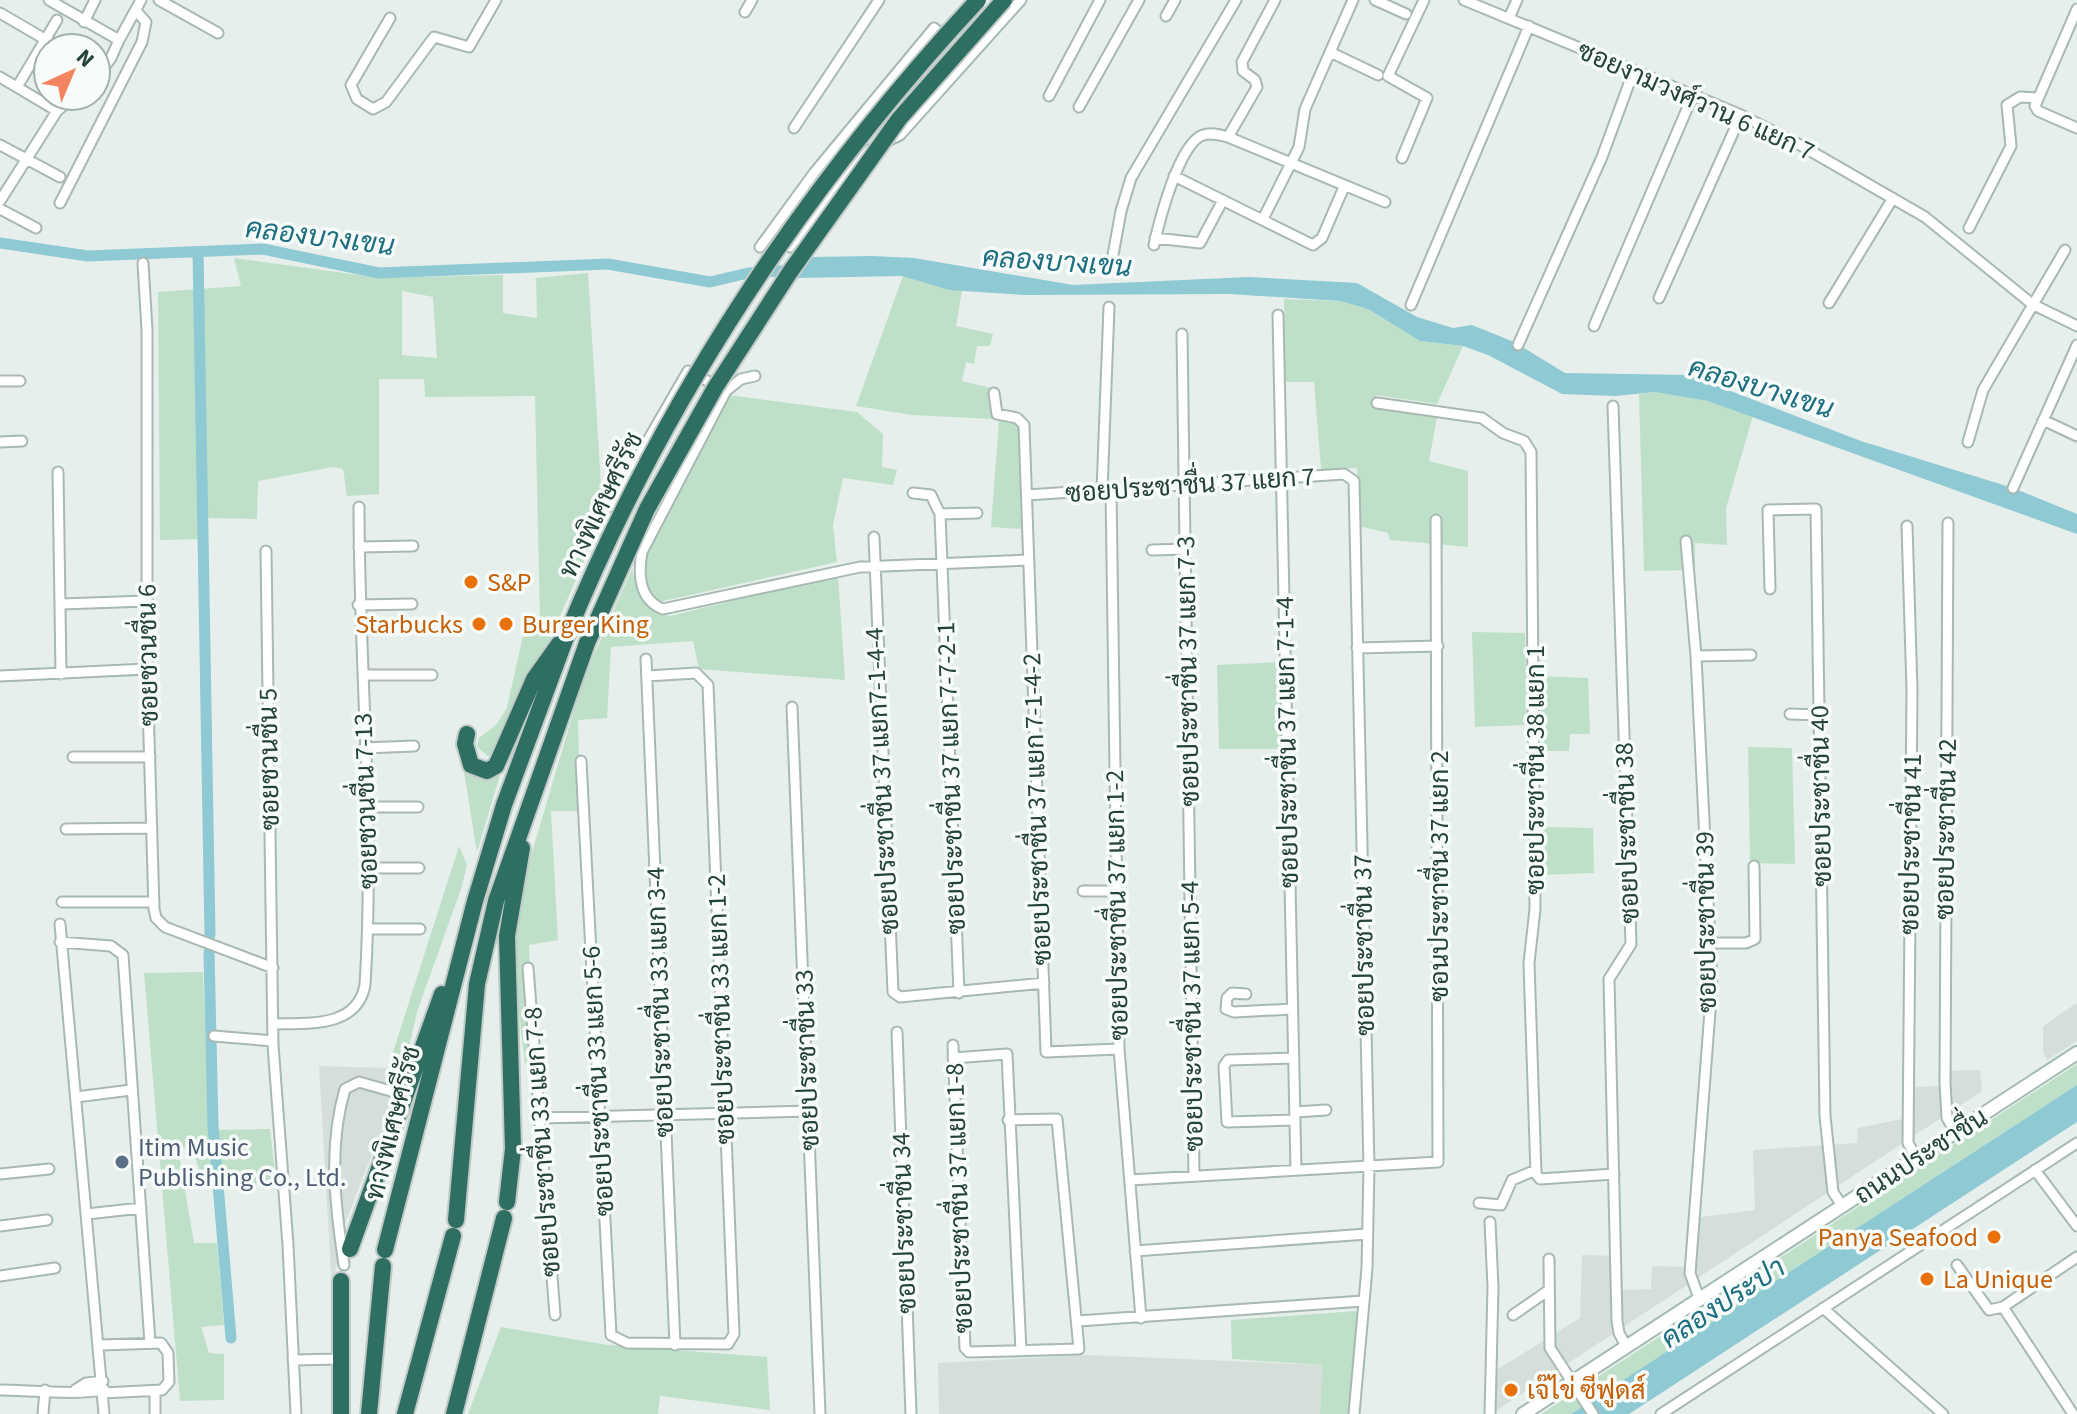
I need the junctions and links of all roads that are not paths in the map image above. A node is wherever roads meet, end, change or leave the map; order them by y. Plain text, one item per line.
1 (49, 0) edge
2 (95, 0) edge
3 (141, 0) edge
4 (159, 0) edge
5 (496, 0) edge
6 (752, 0) edge
7 (879, 0) edge
8 (978, 0) edge
9 (1004, 0) edge
10 (1021, 0) edge
11 (1100, 0) edge
12 (1139, 0) edge
13 (1175, 0) edge
14 (1236, 0) edge
15 (1275, 0) edge
16 (1353, 0) edge
17 (1375, 0) edge
18 (1424, 0) edge
19 (1464, 0) edge
20 (1517, 0) edge
21 (2077, 9) edge
22 (137, 12) junction
23 (745, 12) dead end
24 (0, 13) edge
25 (1406, 14) dead end
26 (1166, 16) dead end
27 (390, 18) dead end
28 (1509, 18) junction
29 (57, 20) dead end
30 (84, 22) junction
31 (1529, 26) junction
32 (33, 32) edge
33 (49, 32) edge
34 (218, 33) dead end
35 (119, 40) junction
36 (1330, 52) junction
37 (970, 55) junction
38 (112, 56) edge
39 (32, 61) edge
40 (1634, 70) junction
41 (1378, 75) dead end
42 (0, 77) edge
43 (17, 87) junction
44 (1693, 95) junction
45 (32, 96) edge
46 (1049, 96) dead end
47 (2038, 98) junction
48 (1079, 107) dead end
49 (56, 112) edge
50 (1741, 115) junction
51 (794, 128) dead end
52 (2077, 128) edge
53 (1228, 137) junction
54 (0, 145) edge
55 (1402, 158) dead end
56 (26, 160) junction
57 (1290, 164) junction
58 (1174, 176) junction
59 (60, 177) dead end
60 (1344, 187) junction
61 (1893, 198) junction
62 (1223, 200) junction
63 (0, 201) edge
64 (1385, 202) dead end
65 (60, 203) dead end
66 (0, 209) edge
67 (1263, 219) junction
68 (36, 228) dead end
69 (1969, 228) dead end
70 (760, 247) dead end
71 (790, 247) dead end
72 (2065, 250) dead end
73 (143, 263) dead end
74 (1111, 266) dead end
75 (1659, 298) dead end
76 (1829, 303) dead end
77 (2032, 304) junction
78 (1411, 305) dead end
79 (1109, 307) dead end
80 (1278, 315) dead end
81 (1594, 326) dead end
82 (2077, 326) edge
83 (1182, 334) dead end
84 (1518, 345) dead end
85 (2077, 345) edge
86 (755, 376) dead end
87 (0, 381) edge
88 (20, 381) dead end
89 (726, 391) junction
90 (994, 393) dead end
91 (1377, 403) dead end
92 (1613, 406) dead end
93 (2043, 420) junction
94 (2077, 436) edge
95 (22, 441) dead end
96 (0, 442) edge
97 (1968, 442) dead end
98 (58, 472) dead end
99 (1351, 477) joint
100 (1281, 480) junction
101 (1185, 486) junction
102 (2013, 488) dead end
103 (1106, 491) junction
104 (913, 493) dead end
105 (1027, 495) junction
106 (610, 506) dead end
107 (359, 507) dead end
108 (977, 513) dead end
109 (940, 514) junction
110 (1436, 520) dead end
111 (1948, 523) dead end
112 (1907, 526) dead end
113 (874, 537) dead end
114 (1686, 541) dead end
115 (413, 546) dead end
116 (359, 547) junction
117 (1186, 549) junction
118 (1152, 550) dead end
119 (266, 551) dead end
120 (1028, 560) junction
121 (943, 563) junction
122 (875, 566) junction
123 (1770, 589) dead end
124 (147, 601) junction
125 (61, 604) junction
126 (412, 604) dead end
127 (358, 605) junction
128 (567, 634) junction
129 (1438, 646) junction
130 (1357, 648) junction
131 (1751, 655) dead end
132 (1696, 656) junction
133 (646, 659) dead end
134 (147, 669) junction
135 (61, 674) junction
136 (363, 675) junction
137 (432, 675) dead end
138 (0, 676) edge
139 (647, 676) junction
140 (792, 707) dead end
141 (1790, 714) dead end
142 (1820, 715) junction
143 (467, 734) dead end
144 (414, 746) dead end
145 (364, 748) junction
146 (73, 757) dead end
147 (150, 757) junction
148 (581, 761) dead end
149 (531, 795) junction
150 (366, 807) junction
151 (418, 807) dead end
152 (152, 828) junction
153 (66, 829) dead end
154 (1190, 857) joint
155 (1754, 866) dead end
156 (369, 868) junction
157 (419, 868) dead end
158 (1083, 891) dead end
159 (1117, 891) junction
160 (475, 901) junction
161 (62, 902) dead end
162 (154, 902) junction
163 (60, 924) dead end
164 (369, 929) junction
165 (420, 929) dead end
166 (60, 942) junction
167 (1709, 943) junction
168 (273, 968) junction
169 (528, 968) dead end
170 (1044, 983) junction
171 (959, 993) junction
172 (1246, 994) dead end
173 (1292, 1009) junction
174 (274, 1024) junction
175 (897, 1032) dead end
176 (214, 1036) dead end
177 (273, 1041) junction
178 (953, 1045) dead end
179 (1119, 1049) junction
180 (2077, 1053) edge
181 (953, 1058) junction
182 (1294, 1058) junction
183 (131, 1090) junction
184 (405, 1095) junction
185 (76, 1097) junction
186 (1326, 1110) dead end
187 (809, 1111) junction
188 (725, 1113) junction
189 (665, 1115) junction
190 (1295, 1116) junction
191 (600, 1117) junction
192 (540, 1118) junction
193 (1008, 1120) junction
194 (1956, 1133) junction
195 (2077, 1143) edge
196 (1917, 1159) junction
197 (1369, 1167) junction
198 (49, 1169) dead end
199 (1296, 1169) junction
200 (1536, 1170) junction
201 (2035, 1170) junction
202 (0, 1174) edge
203 (1614, 1174) junction
204 (1194, 1176) junction
205 (1130, 1180) junction
206 (1479, 1203) dead end
207 (1843, 1207) junction
208 (141, 1208) junction
209 (87, 1214) junction
210 (47, 1220) dead end
211 (1490, 1222) dead end
212 (0, 1226) edge
213 (2077, 1226) edge
214 (1367, 1234) junction
215 (1135, 1251) junction
216 (2077, 1257) edge
217 (1549, 1259) dead end
218 (345, 1265) junction
219 (1957, 1265) dead end
220 (55, 1268) dead end
221 (0, 1276) edge
222 (1549, 1290) junction
223 (1363, 1301) junction
224 (1700, 1301) junction
225 (2003, 1307) junction
226 (1823, 1308) junction
227 (555, 1315) dead end
228 (1513, 1315) dead end
229 (1141, 1318) junction
230 (1078, 1321) junction
231 (150, 1343) junction
232 (100, 1345) junction
233 (675, 1345) junction
234 (1626, 1346) junction
235 (1021, 1351) junction
236 (342, 1359) junction
237 (293, 1360) junction
238 (1572, 1381) junction
239 (103, 1388) junction
240 (0, 1390) edge
241 (45, 1390) junction
242 (155, 1391) junction
243 (43, 1414) edge
244 (104, 1414) edge
245 (155, 1414) edge
246 (296, 1414) edge
247 (341, 1414) edge
248 (369, 1414) edge
249 (405, 1414) edge
250 (454, 1414) edge
251 (820, 1414) edge
252 (911, 1414) edge
253 (1354, 1414) edge
254 (1490, 1414) edge
255 (1523, 1414) edge
256 (1593, 1414) edge
257 (1661, 1414) edge
258 (1943, 1414) edge
259 (2073, 1414) edge

1 - 30 street
2 - 30 street
3 - 22 street
4 - 34 street
5 - 27 street
6 - 23 street
7 - 51 street
8 - 128 highway, ทางพิเศษศรีรัช, bridge
9 - 149 highway, ทางพิเศษศรีรัช, bridge
10 - 37 street
11 - 46 street
12 - 48 street
13 - 26 street
14 - 74 street
15 - 53 street
16 - 36 street
17 - 25 street
18 - 55 street
19 - 28 street, ซอยงามวงศ์วาน 6 แยก 7
20 - 28 street
21 - 47 street
22 - 35 street
22 - 65 street
24 - 32 street
28 - 31 street, ซอยงามวงศ์วาน 6 แยก 7
29 - 33 street
30 - 35 street
31 - 40 street, ซอยงามวงศ์วาน 6 แยก 7
31 - 78 street
35 - 38 street
36 - 41 street
36 - 57 street
37 - 70 street
37 - 71 street
39 - 43 street
40 - 44 street, ซอยงามวงศ์วาน 6 แยก 7
40 - 84 street
42 - 43 street
43 - 45 street
44 - 50 street, ซอยงามวงศ์วาน 6 แยก 7
44 - 81 street
47 - 52 street
47 - 69 street
49 - 56 street
50 - 61 street, ซอยงามวงศ์วาน 6 แยก 7
50 - 75 street
53 - 57 street
53 - 58 street
54 - 56 street
56 - 59 street
56 - 63 street
57 - 60 street
57 - 67 street
58 - 62 street
58 - 62 street
60 - 64 street
60 - 67 street
61 - 76 street
61 - 77 street, ซอยงามวงศ์วาน 6 แยก 7
62 - 67 street
66 - 68 street
72 - 77 street
73 - 124 street, ซอยชวนชื่น 6
77 - 82 street, ซอยงามวงศ์วาน 6 แยก 7
77 - 97 street
79 - 103 street, ซอยประชาชื่น 37 แยก 1-2
80 - 100 street, ซอยประชาชื่น 37 แยก 7-1-4
83 - 101 street, ซอยประชาชื่น 37 แยก 7-3
85 - 93 street
86 - 89 street
87 - 88 street
89 - 106 street
89 - 122 street
90 - 105 street, ซอยประชาชื่น 37 แยก 7-1-4-2
91 - 200 street, ซอยประชาชื่น 38 แยก 1
92 - 203 street, ซอยประชาชื่น 38
93 - 94 street
93 - 102 street
95 - 96 street
98 - 125 street
99 - 100 street, ซอยประชาชื่น 37 แยก 7
99 - 130 street, ซอยประชาชื่น 37
100 - 101 street, ซอยประชาชื่น 37 แยก 7
100 - 173 street, ซอยประชาชื่น 37 แยก 7-1-4
101 - 103 street, ซอยประชาชื่น 37 แยก 7
101 - 117 street, ซอยประชาชื่น 37 แยก 7-3
103 - 105 street, ซอยประชาชื่น 37 แยก 7
103 - 159 street, ซอยประชาชื่น 37 แยก 1-2
104 - 109 street
105 - 120 street, ซอยประชาชื่น 37 แยก 7-1-4-2
107 - 116 street, ซอยชวนชื่น 7-13
108 - 109 street
109 - 121 street, ซอยประชาชื่น 37 แยก 7-7-2-1
110 - 129 street, ซอนประชาชื่น 37 แยก 2
111 - 194 street, ซอยประชาชื่น 42
112 - 196 street, ซอยประชาชื่น 41
113 - 122 street, ซอยประชาชื่น 37 แยก7-1-4-4
114 - 132 street, ซอยประชาชื่น 39
115 - 116 street
116 - 127 street, ซอยชวนชื่น 7-13
117 - 118 street
117 - 154 street, ซอยประชาชื่น 37 แยก 7-3
119 - 168 street, ซอยชวนชื่น 5
120 - 121 street
120 - 170 street, ซอยประชาชื่น 37 แยก 7-1-4-2
121 - 122 street
121 - 171 street, ซอยประชาชื่น 37 แยก 7-7-2-1
122 - 171 street, ซอยประชาชื่น 37 แยก7-1-4-4
123 - 142 street, ซอยประชาชื่น 40
124 - 125 street
124 - 134 street, ซอยชวนชื่น 6
125 - 135 street
126 - 127 street
127 - 136 street, ซอยชวนชื่น 7-13
128 - 143 highway
128 - 160 highway, ทางพิเศษศรีรัช
129 - 130 street
129 - 197 street, ซอนประชาชื่น 37 แยก 2
130 - 197 street, ซอยประชาชื่น 37
131 - 132 street
132 - 167 street, ซอยประชาชื่น 39
133 - 139 street, ซอยประชาชื่น 33 แยก 3-4
134 - 135 street
134 - 147 street, ซอยชวนชื่น 6
135 - 138 street
136 - 137 street
136 - 145 street, ซอยชวนชื่น 7-13
139 - 188 street, ซอยประชาชื่น 33 แยก 1-2
139 - 189 street, ซอยประชาชื่น 33 แยก 3-4
140 - 187 street, ซอยประชาชื่น 33
141 - 142 street
142 - 207 street, ซอยประชาชื่น 40
144 - 145 street
145 - 150 street, ซอยชวนชื่น 7-13
146 - 147 street
147 - 152 street, ซอยชวนชื่น 6
148 - 191 street, ซอยประชาชื่น 33 แยก 5-6
149 - 249 highway, ทางพิเศษศรีรัช
149 - 250 highway
150 - 151 street
150 - 156 street, ซอยชวนชื่น 7-13
152 - 153 street
152 - 162 street, ซอยชวนชื่น 6
154 - 204 street, ซอยประชาชื่น 37 แยก 5-4
155 - 167 street
156 - 157 street
156 - 164 street, ซอยชวนชื่น 7-13
158 - 159 street
159 - 179 street, ซอยประชาชื่น 37 แยก 1-2
160 - 184 highway
160 - 248 highway, ทางพิเศษศรีรัช
161 - 162 street
162 - 168 street
163 - 166 street
164 - 165 street
164 - 174 street, ซอยชวนชื่น 7-13
166 - 183 street
166 - 185 street
167 - 224 street, ซอยประชาชื่น 39
168 - 174 street, ซอยชวนชื่น 5
169 - 192 street, ซอยประชาชื่น 33 แยก 7-8
170 - 171 street
170 - 179 street, ซอยประชาชื่น 37 แยก 7-1-4-2
172 - 173 street
173 - 182 street, ซอยประชาชื่น 37 แยก 7-1-4
174 - 177 street, ซอยชวนชื่น 5
175 - 252 street, ซอยประชาชื่น 34
176 - 177 street
177 - 237 street, ซอยชวนชื่น 5
178 - 181 street, ซอยประชาชื่น 37 แยก 1-8
179 - 205 street, ซอยประชาชื่น 37 แยก 1-2
180 - 194 main road, ถนนประชาชื่น
181 - 193 street
181 - 235 street, ซอยประชาชื่น 37 แยก 1-8
182 - 190 street, ซอยประชาชื่น 37 แยก 7-1-4
182 - 190 street
183 - 185 street
183 - 208 street
184 - 218 highway
184 - 218 street
185 - 209 street
186 - 190 street
187 - 188 street
187 - 251 street, ซอยประชาชื่น 33
188 - 189 street
188 - 233 street, ซอยประชาชื่น 33 แยก 1-2
189 - 191 street
189 - 233 street, ซอยประชาชื่น 33 แยก 3-4
190 - 199 street, ซอยประชาชื่น 37 แยก 7-1-4
191 - 192 street
191 - 233 street, ซอยประชาชื่น 33 แยก 5-6
192 - 227 street, ซอยประชาชื่น 33 แยก 7-8
193 - 230 street
193 - 235 street
194 - 196 main road, ถนนประชาชื่น
195 - 201 street
196 - 207 main road, ถนนประชาชื่น
197 - 199 street
197 - 214 street, ซอยประชาชื่น 37
198 - 202 street
199 - 204 street
200 - 203 street
200 - 206 street
201 - 213 street
201 - 226 street
203 - 234 street, ซอยประชาชื่น 38
204 - 205 street
205 - 215 street, ซอยประชาชื่น 37 แยก 1-2
207 - 224 main road, ถนนประชาชื่น
208 - 209 street
208 - 231 street
209 - 232 street
210 - 212 street
211 - 254 street
214 - 215 street
214 - 223 street, ซอยประชาชื่น 37
215 - 229 street, ซอยประชาชื่น 37 แยก 1-2
216 - 225 street
217 - 222 street
218 - 236 highway
219 - 225 street
220 - 221 street
222 - 228 street
222 - 238 street
223 - 229 street
223 - 253 street, ซอยประชาชื่น 37
224 - 234 main road, ถนนประชาชื่น
225 - 259 street
226 - 257 street
226 - 258 street
229 - 230 street
230 - 235 street
231 - 232 street
231 - 242 street
232 - 239 street
234 - 238 main road, ถนนประชาชื่น
236 - 237 street
236 - 247 highway
237 - 246 street, ซอยชวนชื่น 5
238 - 255 main road, ถนนประชาชื่น
238 - 256 street
239 - 241 street
239 - 242 street
239 - 244 street
240 - 241 street
241 - 243 street
242 - 245 street

